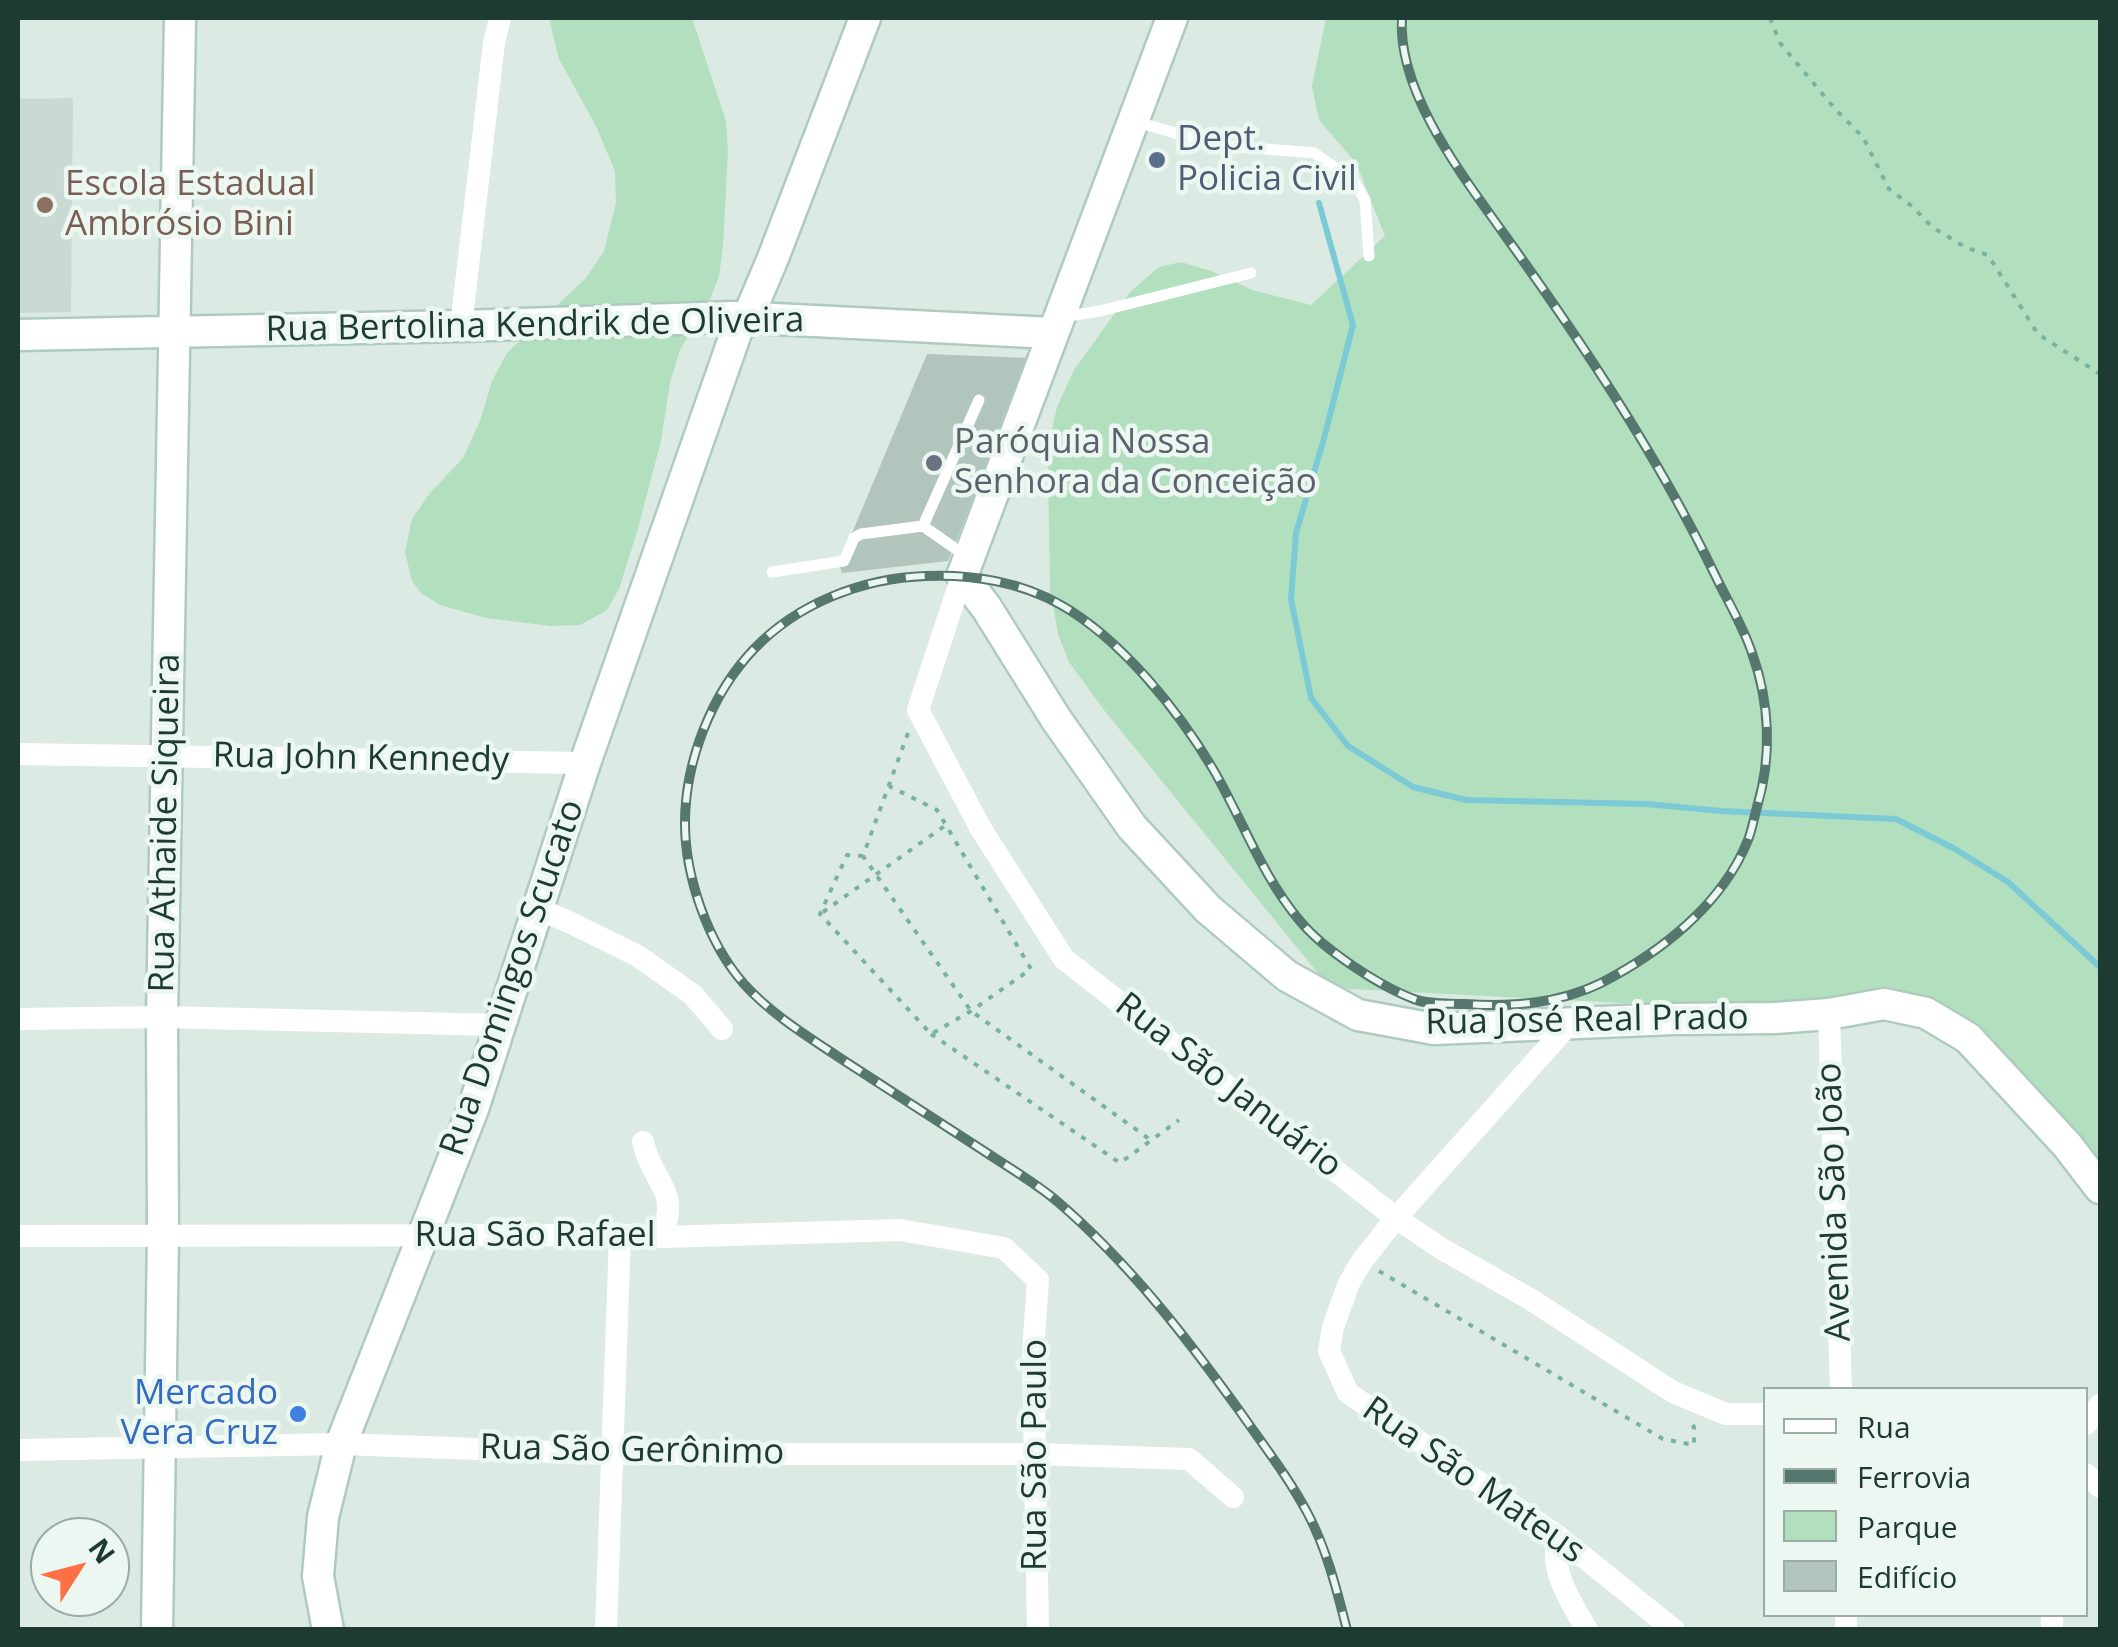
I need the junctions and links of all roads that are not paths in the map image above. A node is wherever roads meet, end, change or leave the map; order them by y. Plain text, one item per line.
1 (180, 18) edge
2 (500, 18) edge
3 (846, 18) edge
4 (865, 18) edge
5 (1172, 18) edge
6 (1133, 121) junction
7 (1368, 256) dead end
8 (1252, 273) dead end
9 (740, 322) junction
10 (461, 326) junction
11 (1055, 326) junction
12 (174, 334) junction
13 (18, 335) edge
14 (979, 400) dead end
15 (923, 526) junction
16 (966, 567) junction
17 (772, 572) dead end
18 (18, 754) edge
19 (168, 756) junction
20 (585, 764) junction
21 (538, 909) junction
22 (1829, 1014) junction
23 (162, 1017) junction
24 (18, 1019) edge
25 (1569, 1024) junction
26 (501, 1025) junction
27 (722, 1029) dead end
28 (644, 1142) dead end
29 (2100, 1188) edge
30 (1396, 1218) junction
31 (424, 1235) junction
32 (18, 1236) edge
33 (163, 1236) junction
34 (620, 1236) junction
35 (662, 1238) junction
36 (1038, 1280) joint
37 (1841, 1387) edge
38 (1763, 1414) edge
39 (341, 1444) junction
40 (161, 1449) junction
41 (18, 1450) edge
42 (612, 1454) junction
43 (1034, 1454) junction
44 (1233, 1497) dead end
45 (1560, 1537) junction
46 (158, 1630) edge
47 (328, 1630) edge
48 (606, 1630) edge
49 (1038, 1630) edge
50 (1586, 1630) edge
51 (1674, 1630) edge

1 - 12 street, Rua Athaide Siqueira
2 - 10 street
3 - 9 street, Rua Domingos Scucato
4 - 9 street, Rua Domingos Scucato
5 - 6 street
6 - 7 lane
6 - 11 street
8 - 11 lane
9 - 10 street, Rua Bertolina Kendrik de Oliveira
9 - 11 street, Rua Bertolina Kendrik de Oliveira
9 - 20 street, Rua Domingos Scucato
10 - 12 street, Rua Bertolina Kendrik de Oliveira
11 - 16 street
12 - 13 street, Rua Bertolina Kendrik de Oliveira
12 - 19 street, Rua Athaide Siqueira
14 - 15 lane
15 - 16 lane
15 - 17 lane
16 - 25 street, Rua José Real Prado
16 - 30 street, Rua São Januário
18 - 19 street, Rua John Kennedy
19 - 20 street, Rua John Kennedy
19 - 23 street, Rua Athaide Siqueira
20 - 21 street, Rua Domingos Scucato
21 - 26 street, Rua Domingos Scucato
21 - 27 street
22 - 25 street, Rua José Real Prado
22 - 29 street, Rua José Real Prado
22 - 37 street, Avenida São João
23 - 24 street
23 - 26 street
23 - 33 street, Rua Athaide Siqueira
25 - 30 street, Rua São Mateus
26 - 31 street, Rua Domingos Scucato
28 - 35 street
30 - 38 street, Rua São Januário
30 - 45 street, Rua São Mateus
31 - 33 street, Rua São Rafael
31 - 34 street, Rua São Rafael
31 - 39 street, Rua Domingos Scucato
32 - 33 street, Rua São Rafael
33 - 40 street, Rua Athaide Siqueira
34 - 35 street, Rua São Rafael
34 - 42 street
35 - 36 street, Rua São Rafael
36 - 43 street, Rua São Paulo
39 - 40 street, Rua São Gerônimo
39 - 42 street, Rua São Gerônimo
39 - 47 street, Rua Domingos Scucato
40 - 41 street, Rua São Gerônimo
40 - 46 street, Rua Athaide Siqueira
42 - 43 street, Rua São Gerônimo
42 - 48 street
43 - 44 street, Rua São Gerônimo
43 - 49 street, Rua São Paulo
45 - 50 street
45 - 51 street, Rua São Mateus

